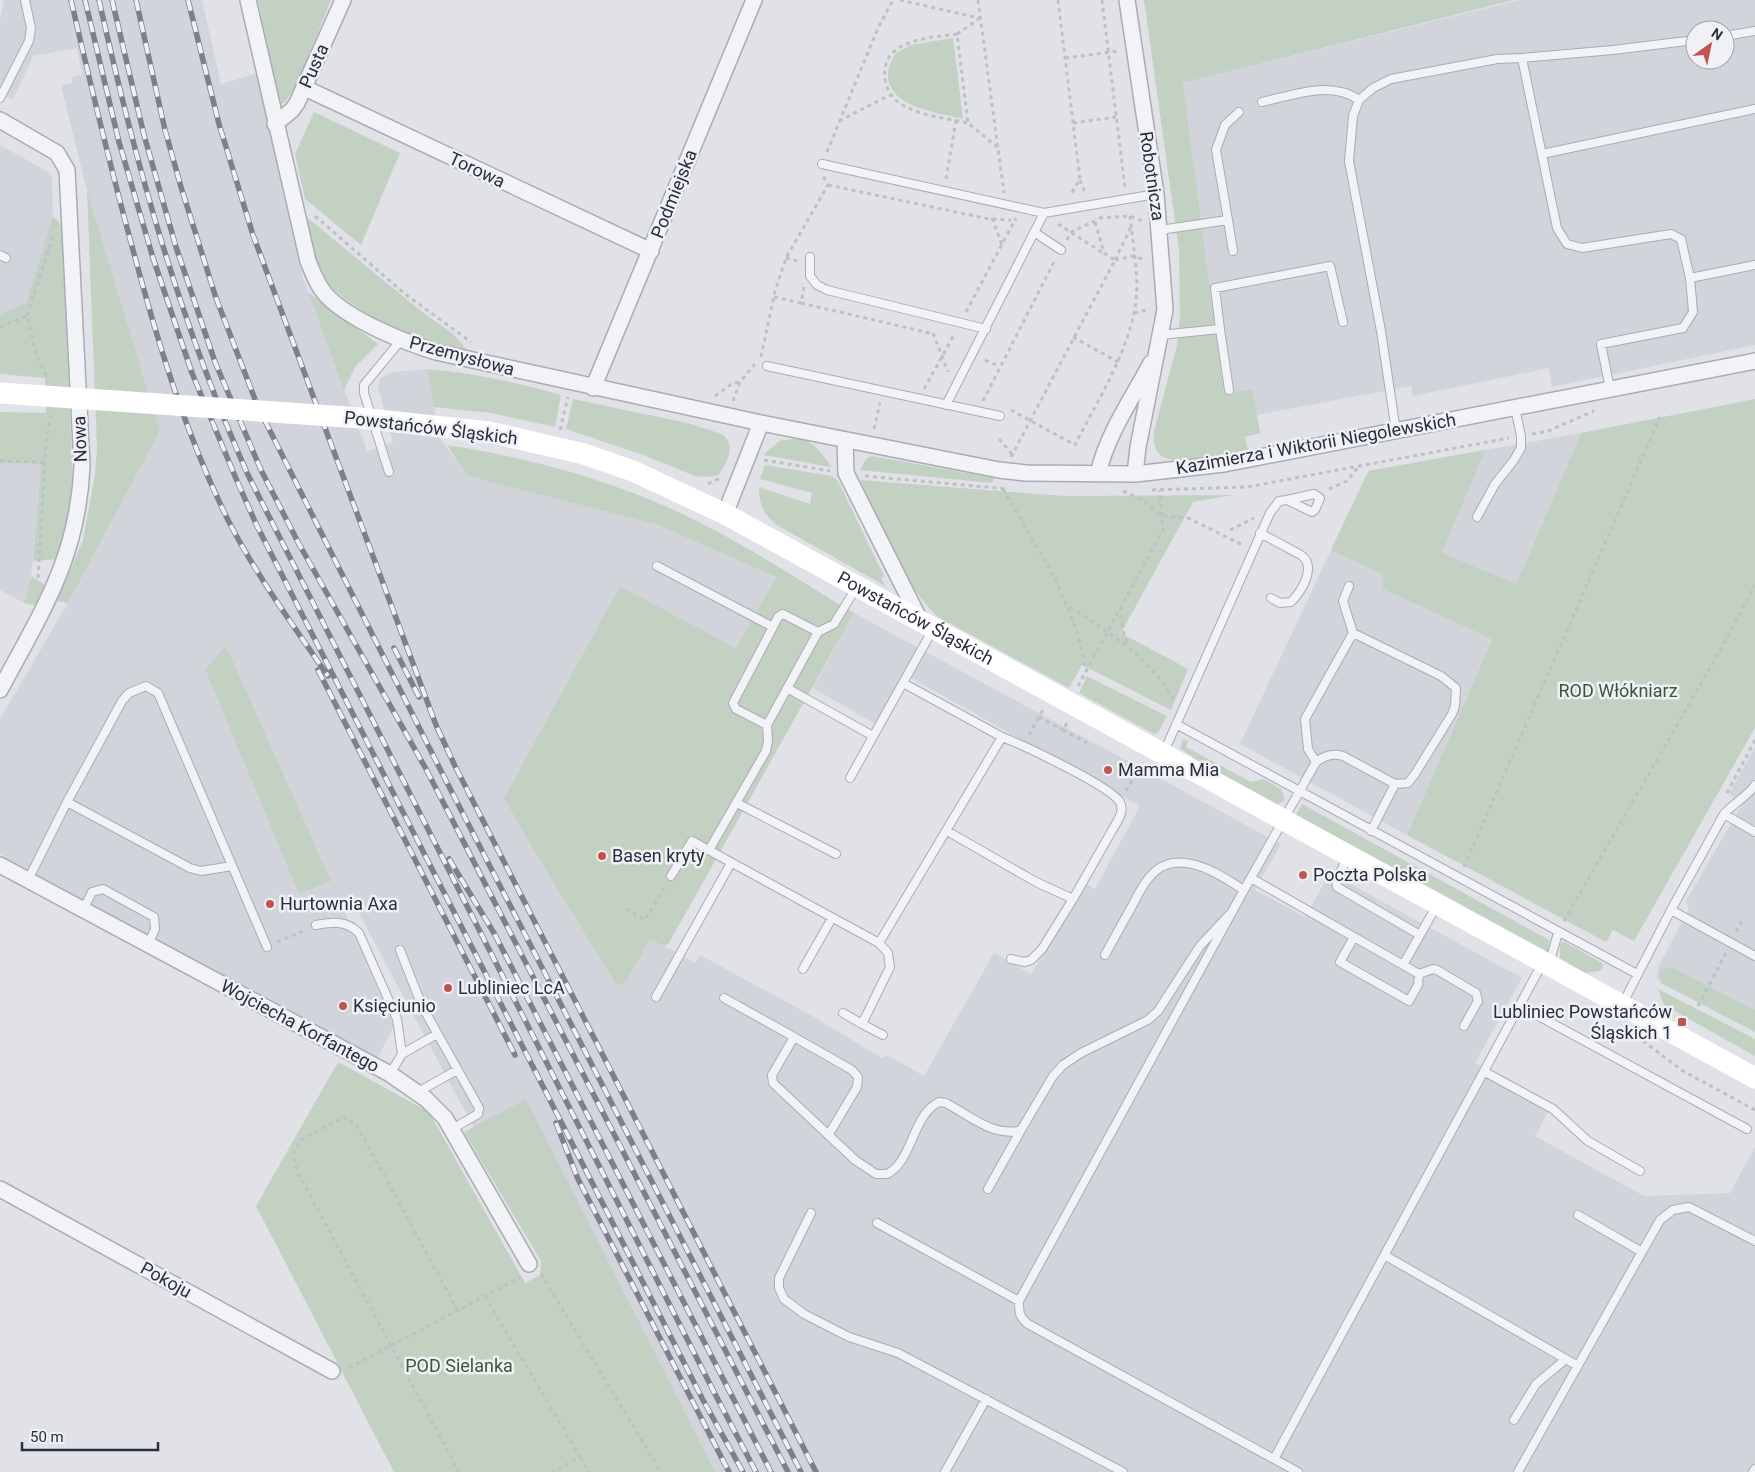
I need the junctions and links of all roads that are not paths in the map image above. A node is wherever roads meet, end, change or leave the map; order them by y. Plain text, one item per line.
1 (25, 0) edge
2 (248, 0) edge
3 (343, 0) edge
4 (754, 0) edge
5 (1127, 0) edge
6 (1755, 31) edge
7 (1735, 34) edge
8 (1685, 41) edge
9 (1522, 58) junction
10 (305, 88) junction
11 (0, 98) edge
12 (1359, 100) junction
13 (1262, 102) dead end
14 (1755, 109) edge
15 (1239, 112) dead end
16 (0, 120) edge
17 (275, 124) junction
18 (1542, 154) junction
19 (822, 164) road end
20 (1156, 194) junction
21 (1044, 213) junction
22 (1228, 220) junction
23 (1160, 230) junction
24 (1034, 232) junction
25 (1060, 250) road end
26 (651, 251) junction
27 (1233, 251) dead end
28 (810, 257) dead end
29 (1755, 265) edge
30 (1690, 278) junction
31 (1343, 322) dead end
32 (986, 329) junction
33 (1220, 329) junction
34 (1160, 336) junction
35 (401, 340) junction
36 (1156, 352) junction
37 (1755, 361) edge
38 (768, 363) road end
39 (593, 388) junction
40 (1228, 390) dead end
41 (1610, 390) junction
42 (0, 393) edge
43 (946, 405) junction
44 (1515, 408) junction
45 (1000, 416) dead end
46 (761, 423) junction
47 (1396, 431) junction
48 (844, 440) junction
49 (389, 472) dead end
50 (1098, 474) junction
51 (1135, 474) junction
52 (1287, 500) junction
53 (725, 514) junction
54 (1478, 517) dead end
55 (1260, 533) junction
56 (658, 566) dead end
57 (857, 586) junction
58 (1349, 586) dead end
59 (1271, 598) dead end
60 (772, 626) junction
61 (927, 626) junction
62 (818, 632) junction
63 (1352, 633) junction
64 (903, 683) junction
65 (787, 688) junction
66 (0, 690) edge
67 (1176, 724) junction
68 (767, 726) junction
69 (873, 736) junction
70 (1002, 737) junction
71 (1163, 753) junction
72 (1316, 762) junction
73 (850, 778) dead end
74 (1395, 784) junction
75 (1755, 785) edge
76 (1299, 792) junction
77 (1753, 794) edge
78 (67, 802) junction
79 (737, 802) junction
80 (1724, 814) junction
81 (1284, 819) junction
82 (1371, 831) junction
83 (947, 832) junction
84 (1755, 832) edge
85 (709, 850) junction
86 (836, 854) dead end
87 (1349, 855) junction
88 (731, 863) junction
89 (0, 865) edge
90 (232, 866) junction
91 (671, 876) road end
92 (1250, 878) junction
93 (28, 880) junction
94 (1244, 890) junction
95 (1073, 899) junction
96 (1438, 904) junction
97 (84, 910) junction
98 (1671, 910) junction
99 (1230, 914) junction
100 (832, 918) junction
101 (316, 925) road end
102 (1558, 933) junction
103 (1420, 935) junction
104 (1354, 937) junction
105 (879, 943) junction
106 (148, 945) junction
107 (267, 947) road end
108 (400, 950) dead end
109 (1105, 955) dead end
110 (1755, 956) edge
111 (1011, 959) dead end
112 (1546, 964) junction
113 (1403, 965) junction
114 (804, 969) dead end
115 (1419, 974) junction
116 (1637, 974) junction
117 (656, 997) dead end
118 (724, 998) dead end
119 (1622, 1005) junction
120 (1520, 1006) junction
121 (843, 1013) dead end
122 (862, 1024) junction
123 (1464, 1026) dead end
124 (437, 1034) junction
125 (883, 1035) dead end
126 (794, 1037) junction
127 (402, 1054) junction
128 (458, 1070) junction
129 (1485, 1072) junction
130 (390, 1074) junction
131 (1755, 1078) edge
132 (418, 1092) junction
133 (452, 1129) junction
134 (1747, 1129) dead end
135 (1021, 1130) junction
136 (829, 1134) junction
137 (1640, 1171) dead end
138 (0, 1189) edge
139 (988, 1189) dead end
140 (811, 1213) dead end
141 (1578, 1215) dead end
142 (877, 1223) dead end
143 (1755, 1241) edge
144 (1642, 1252) junction
145 (1386, 1256) junction
146 (529, 1264) road end
147 (1019, 1301) junction
148 (1566, 1359) junction
149 (1578, 1366) junction
150 (332, 1370) dead end
151 (986, 1399) junction
152 (1514, 1420) dead end
153 (1274, 1459) junction
154 (1755, 1469) edge
155 (945, 1472) edge
156 (1123, 1472) edge
157 (1298, 1472) edge
158 (1518, 1472) edge
159 (1753, 1472) edge

1 - 11 lane
2 - 17 street, Przemysłowa
3 - 10 street, Pusta
4 - 26 street, Podmiejska
5 - 20 street, Robotnicza
6 - 7 lane
8 - 9 lane
9 - 12 lane
9 - 18 lane
10 - 17 street, Pusta
10 - 26 street, Torowa
12 - 13 lane
12 - 47 lane
14 - 18 lane
15 - 22 lane
16 - 66 street, Nowa
17 - 35 street, Przemysłowa
18 - 30 lane
19 - 21 lane
20 - 21 lane
20 - 23 street, Robotnicza
21 - 24 lane
22 - 23 lane
22 - 27 lane
23 - 34 street, Robotnicza
24 - 25 lane
24 - 32 lane
26 - 39 street, Podmiejska
28 - 32 lane
29 - 30 lane
30 - 41 lane
31 - 33 lane
32 - 43 lane
33 - 34 lane
33 - 40 lane
34 - 36 street, Robotnicza
35 - 39 street, Przemysłowa
35 - 49 lane
36 - 50 street, Robotnicza
36 - 51 street, Robotnicza
37 - 41 street, Kazimierza i Wiktorii Niegolewskich
38 - 43 lane
39 - 46 street, Przemysłowa
41 - 44 street, Kazimierza i Wiktorii Niegolewskich
42 - 53 main road, Powstańców Śląskich, bridge
43 - 45 lane
44 - 47 street, Kazimierza i Wiktorii Niegolewskich
44 - 54 lane
46 - 48 street, Kazimierza i Wiktorii Niegolewskich
46 - 53 street
47 - 51 street, Kazimierza i Wiktorii Niegolewskich
48 - 50 street, Kazimierza i Wiktorii Niegolewskich
48 - 61 street
50 - 51 street, Kazimierza i Wiktorii Niegolewskich
52 - 52 lane
52 - 55 lane
53 - 57 main road, Powstańców Śląskich
55 - 59 lane
55 - 67 lane
56 - 60 lane
57 - 61 main road, Powstańców Śląskich
57 - 62 lane
58 - 63 lane
60 - 62 lane
60 - 68 lane
61 - 64 lane
61 - 71 main road, Powstańców Śląskich
62 - 65 lane
63 - 72 lane
63 - 74 lane
64 - 69 lane
64 - 70 lane
65 - 68 lane
65 - 69 lane
67 - 71 lane
67 - 76 lane
68 - 79 lane
69 - 73 lane
70 - 83 lane
70 - 95 lane
71 - 81 main road, Powstańców Śląskich
72 - 74 lane
72 - 76 lane
74 - 82 lane
75 - 77 lane
76 - 81 lane
76 - 82 lane
77 - 80 lane
78 - 90 lane
78 - 90 lane
78 - 93 lane
79 - 85 lane
79 - 86 lane
80 - 84 lane
80 - 98 lane
81 - 87 main road, Powstańców Śląskich
81 - 92 lane
82 - 102 lane
83 - 95 lane
83 - 105 lane
85 - 88 lane
85 - 91 lane
87 - 96 main road, Powstańców Śląskich
87 - 103 lane
88 - 100 lane
88 - 117 lane
89 - 93 street, Wojciecha Korfantego
90 - 107 lane
92 - 94 lane
92 - 104 lane
93 - 97 street, Wojciecha Korfantego
94 - 99 lane
94 - 109 lane
95 - 111 lane
96 - 103 lane
96 - 112 main road, Powstańców Śląskich
97 - 106 street, Wojciecha Korfantego
97 - 106 lane
98 - 110 lane
98 - 116 lane
99 - 135 lane
99 - 147 lane
100 - 105 lane
100 - 114 lane
101 - 127 lane
102 - 112 lane
102 - 116 lane
103 - 113 lane
104 - 113 lane
104 - 115 lane
105 - 122 lane
106 - 130 street, Wojciecha Korfantego
108 - 124 lane
112 - 119 main road, Powstańców Śląskich
112 - 120 lane
113 - 115 lane
115 - 123 lane
116 - 119 lane
118 - 126 lane
119 - 131 main road, Powstańców Śląskich
120 - 129 lane
120 - 134 lane
121 - 122 lane
122 - 125 lane
124 - 127 lane
124 - 128 lane
126 - 136 lane
126 - 136 lane
127 - 130 lane
128 - 132 lane
128 - 133 lane
129 - 137 lane
129 - 145 lane
130 - 132 street, Wojciecha Korfantego
132 - 133 street, Wojciecha Korfantego
133 - 146 street, Wojciecha Korfantego
135 - 136 lane
135 - 139 lane
138 - 150 street, Pokoju
140 - 151 lane
141 - 144 lane
142 - 147 lane
143 - 144 lane
144 - 149 lane
145 - 148 lane
145 - 153 lane
147 - 153 lane
148 - 149 lane
148 - 152 lane
149 - 158 lane
151 - 155 lane
151 - 156 lane
153 - 157 lane
154 - 159 lane

